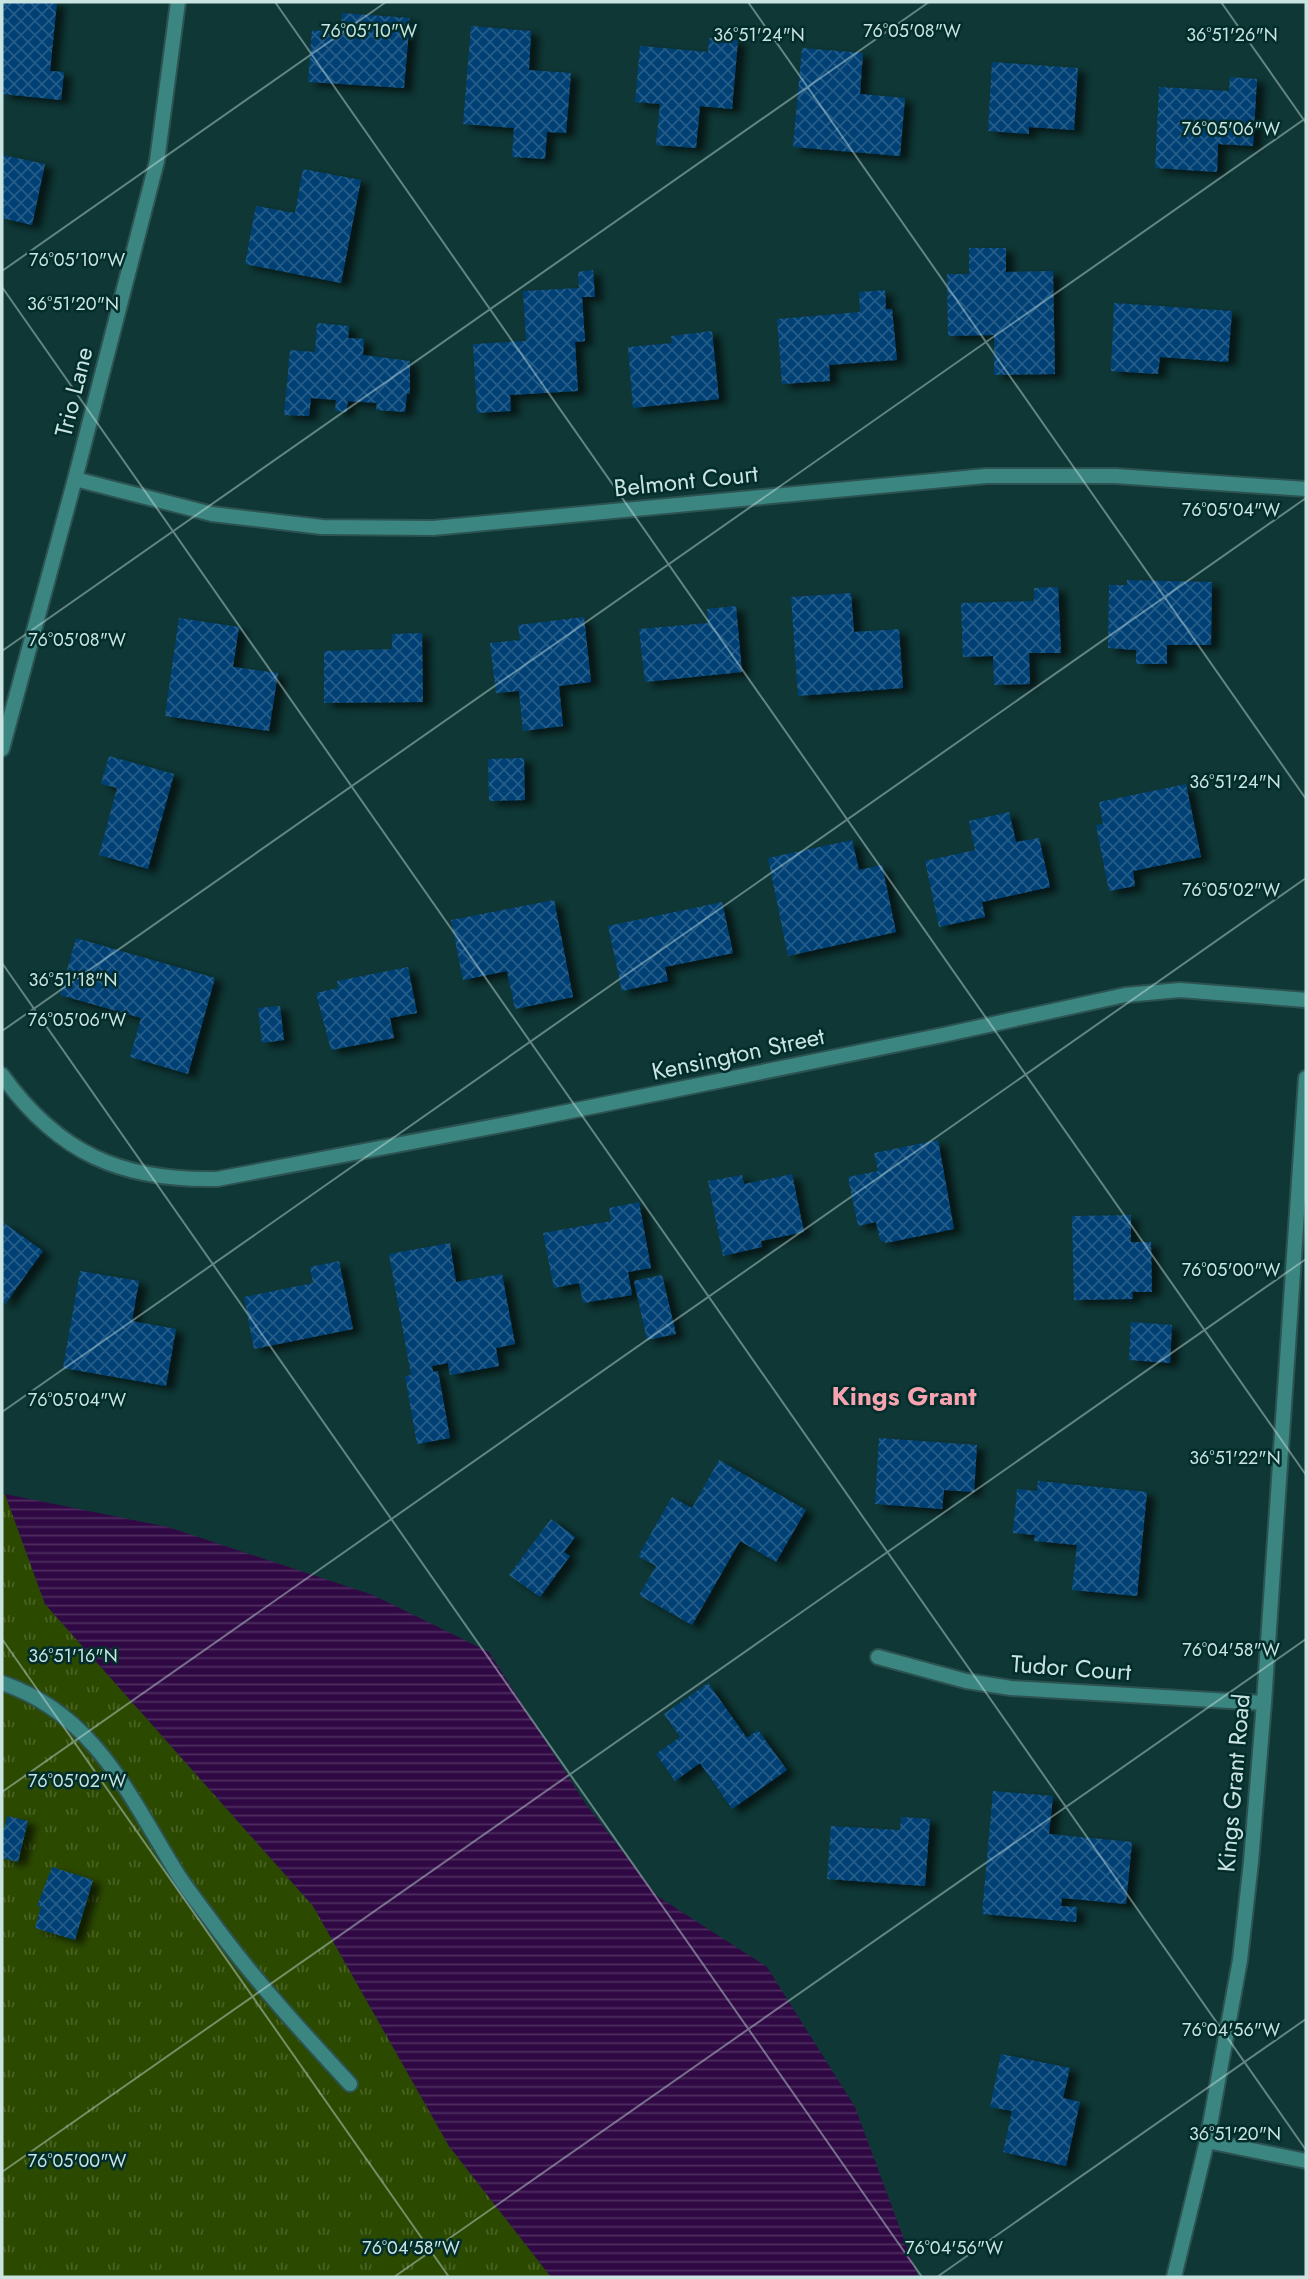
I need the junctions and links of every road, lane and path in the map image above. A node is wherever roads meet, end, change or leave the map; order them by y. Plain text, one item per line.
1 (178, 2) edge
2 (75, 479) junction
3 (1306, 489) edge
4 (2, 749) edge
5 (1306, 1000) edge
6 (2, 1075) edge
7 (1306, 1078) edge
8 (878, 1657) dead end
9 (2, 1683) edge
10 (1264, 1703) junction
11 (350, 2084) dead end
12 (1207, 2141) junction
13 (1306, 2161) edge
14 (1174, 2277) edge

1 - 2 street, Trio Lane
2 - 3 street, Belmont Court
2 - 4 street, Trio Lane
5 - 6 street, Kensington Street
7 - 10 street, Kings Grant Road
8 - 10 street, Tudor Court
9 - 11 street
10 - 12 street, Kings Grant Road
12 - 13 street
12 - 14 street, Kings Grant Road

